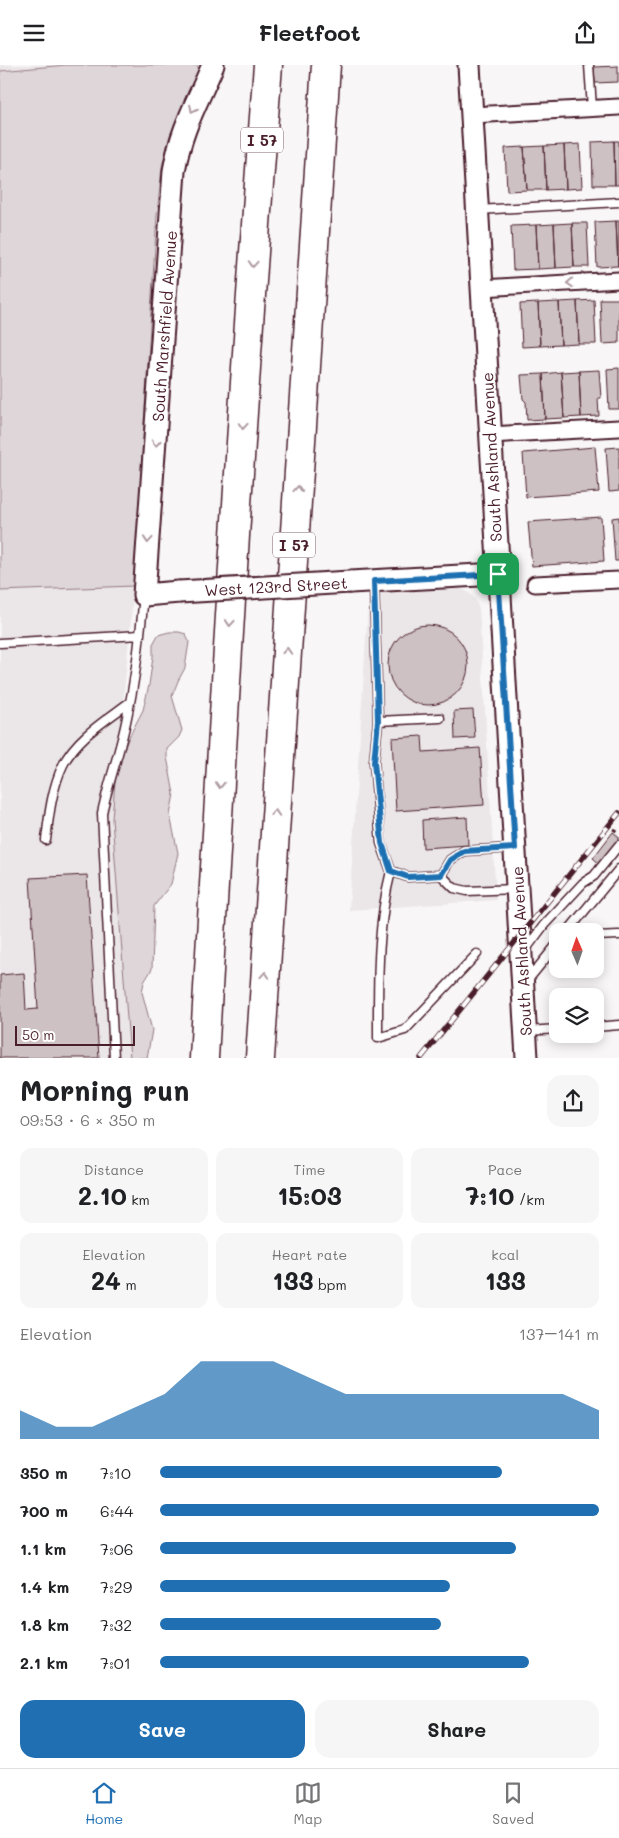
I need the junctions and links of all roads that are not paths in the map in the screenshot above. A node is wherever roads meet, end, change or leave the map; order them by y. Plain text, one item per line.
1 (213, 65) edge
2 (257, 65) edge
3 (268, 65) edge
4 (326, 65) edge
5 (469, 65) edge
6 (589, 65) edge
7 (619, 107) edge
8 (592, 108) junction
9 (472, 115) junction
10 (619, 202) edge
11 (476, 211) junction
12 (256, 215) junction
13 (619, 280) edge
14 (482, 288) junction
15 (619, 428) edge
16 (490, 435) junction
17 (498, 574) junction
18 (619, 580) edge
19 (374, 581) junction
20 (534, 583) dead end
21 (144, 595) junction
22 (140, 635) junction
23 (0, 643) edge
24 (130, 703) junction
25 (440, 719) dead end
26 (378, 721) junction
27 (46, 840) dead end
28 (619, 845) edge
29 (515, 848) junction
30 (619, 869) edge
31 (391, 871) junction
32 (441, 875) junction
33 (517, 889) junction
34 (575, 923) edge
35 (619, 935) edge
36 (604, 936) edge
37 (477, 954) dead end
38 (549, 954) edge
39 (521, 955) junction
40 (523, 987) junction
41 (619, 1025) edge
42 (604, 1026) edge
43 (549, 1030) edge
44 (525, 1031) junction
45 (114, 1058) edge
46 (204, 1058) edge
47 (262, 1058) edge
48 (527, 1058) edge

1 -> 21 main road, South Marshfield Avenue
2 - 12 highway
3 - 12 highway, I 57
47 -> 4 highway, I 57
5 - 9 main road, South Ashland Avenue
6 - 8 lane
7 - 8 street
8 - 9 street
9 - 11 main road, South Ashland Avenue
10 - 11 lane
11 - 14 main road, South Ashland Avenue
12 -> 46 highway, I 57
13 -> 14 street
14 - 16 main road, South Ashland Avenue
15 - 16 street
16 - 17 main road, South Ashland Avenue
17 - 19 main road, West 123rd Street
17 - 29 main road, South Ashland Avenue
18 - 20 street
19 - 21 main road, West 123rd Street, bridge
19 - 26 lane
21 - 22 lane
22 - 23 lane
22 - 24 lane
24 - 27 lane
24 - 45 lane
25 - 26 lane
26 - 31 lane
28 - 39 lane
29 - 32 lane
29 - 33 main road, South Ashland Avenue
30 - 34 lane
31 - 32 lane
31 - 37 lane
32 - 33 lane
33 - 39 main road, South Ashland Avenue
35 - 36 lane
38 - 40 lane
39 - 40 main road, South Ashland Avenue
40 - 44 main road, South Ashland Avenue
41 - 42 lane
43 - 44 lane
44 - 48 main road, South Ashland Avenue

